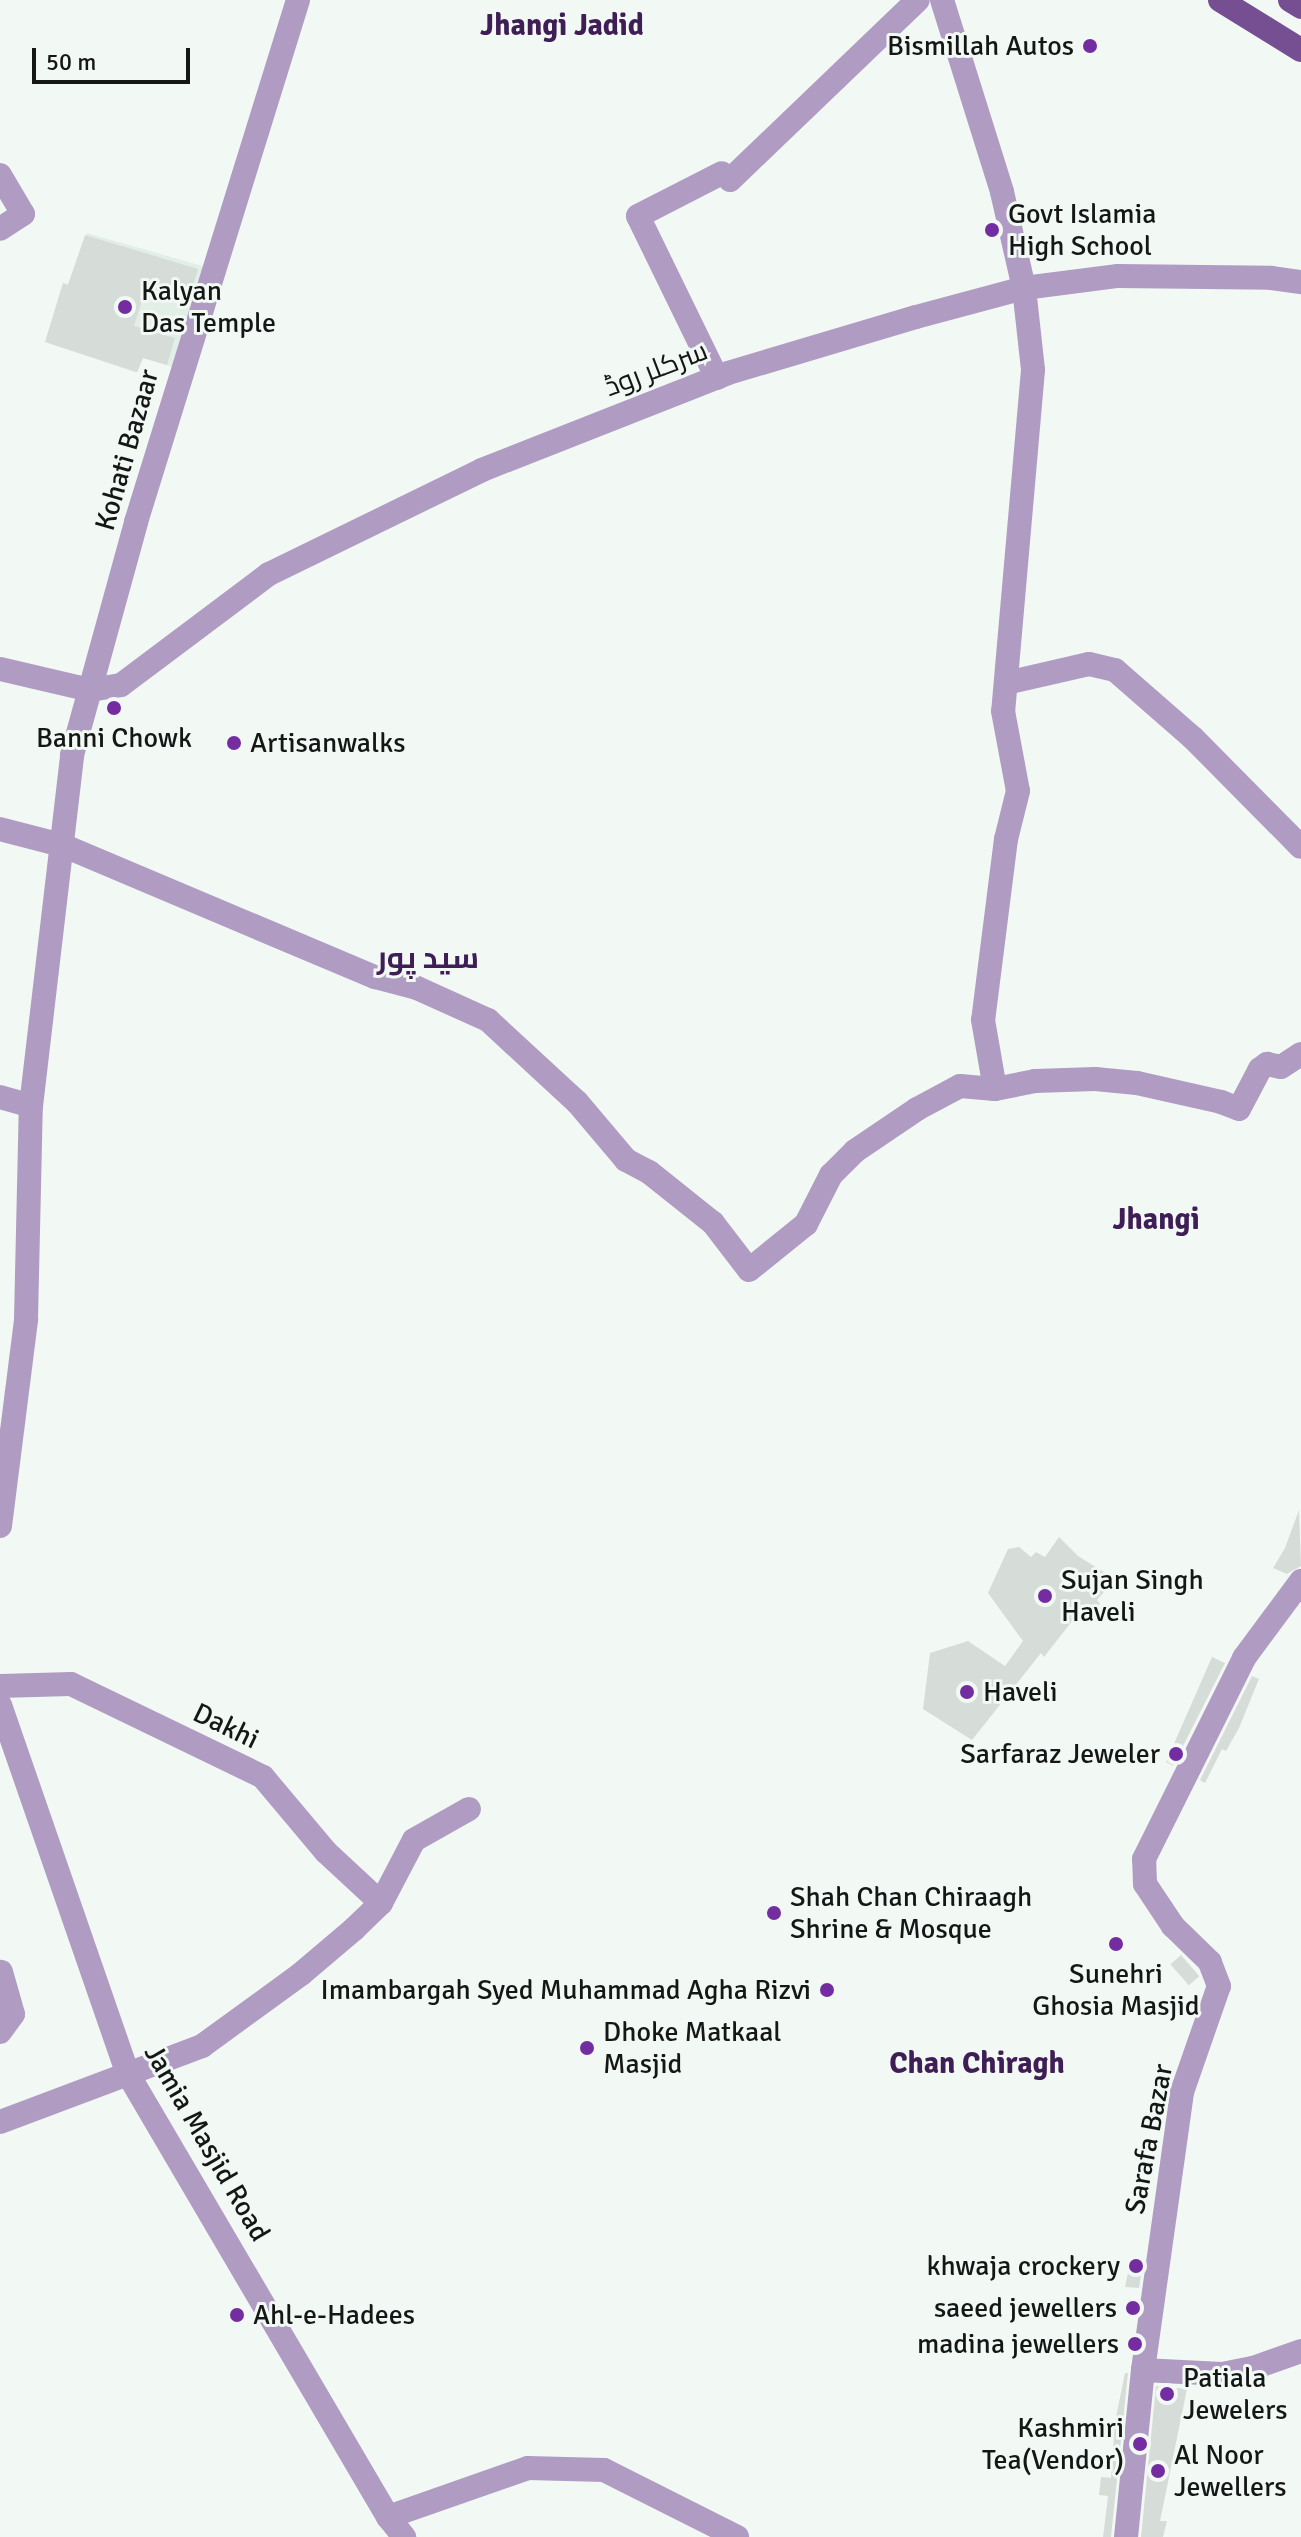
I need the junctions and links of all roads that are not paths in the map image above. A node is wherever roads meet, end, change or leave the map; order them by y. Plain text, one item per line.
1 (298, 0) edge
2 (918, 0) edge
3 (942, 0) edge
4 (1220, 0) edge
5 (1290, 0) edge
6 (1301, 7) edge
7 (1301, 50) edge
8 (0, 175) edge
9 (0, 229) edge
10 (1301, 282) edge
11 (1024, 288) junction
12 (717, 378) junction
13 (0, 669) edge
14 (1006, 683) junction
15 (90, 690) junction
16 (0, 829) edge
17 (62, 845) junction
18 (1301, 847) edge
19 (1301, 1054) edge
20 (995, 1089) junction
21 (0, 1097) edge
22 (31, 1106) junction
23 (0, 1526) edge
24 (1301, 1581) edge
25 (0, 1686) edge
26 (0, 1705) edge
27 (6, 1747) edge
28 (469, 1809) dead end
29 (381, 1903) junction
30 (1, 1972) edge
31 (0, 2032) edge
32 (128, 2074) junction
33 (4, 2114) edge
34 (1301, 2351) edge
35 (1143, 2370) junction
36 (388, 2517) junction
37 (404, 2537) edge
38 (737, 2537) edge
39 (1126, 2537) edge

1 - 15 street, Kohati Bazaar
2 - 12 street
3 - 11 street
4 - 7 main road
5 - 6 main road
8 - 9 street
10 - 11 street, سرکلر روڈ
11 - 12 street, سرکلر روڈ
11 - 14 street
12 - 15 street, سرکلر روڈ
13 - 15 street
14 - 18 street
14 - 20 street
15 - 17 street
16 - 17 street
17 - 20 street
17 - 22 street
19 - 20 street
21 - 22 street
22 - 23 street
24 - 35 street, Sarafa Bazar
25 - 29 street, Dakhi
26 - 27 street, Jamia Masjid Road
27 - 32 street, Jamia Masjid Road
28 - 29 street
29 - 32 street
30 - 31 street
32 - 33 street
32 - 36 street, Jamia Masjid Road
34 - 35 street
35 - 39 street, Sarafa Bazar
36 - 37 street, Jamia Masjid Road
36 - 38 street

